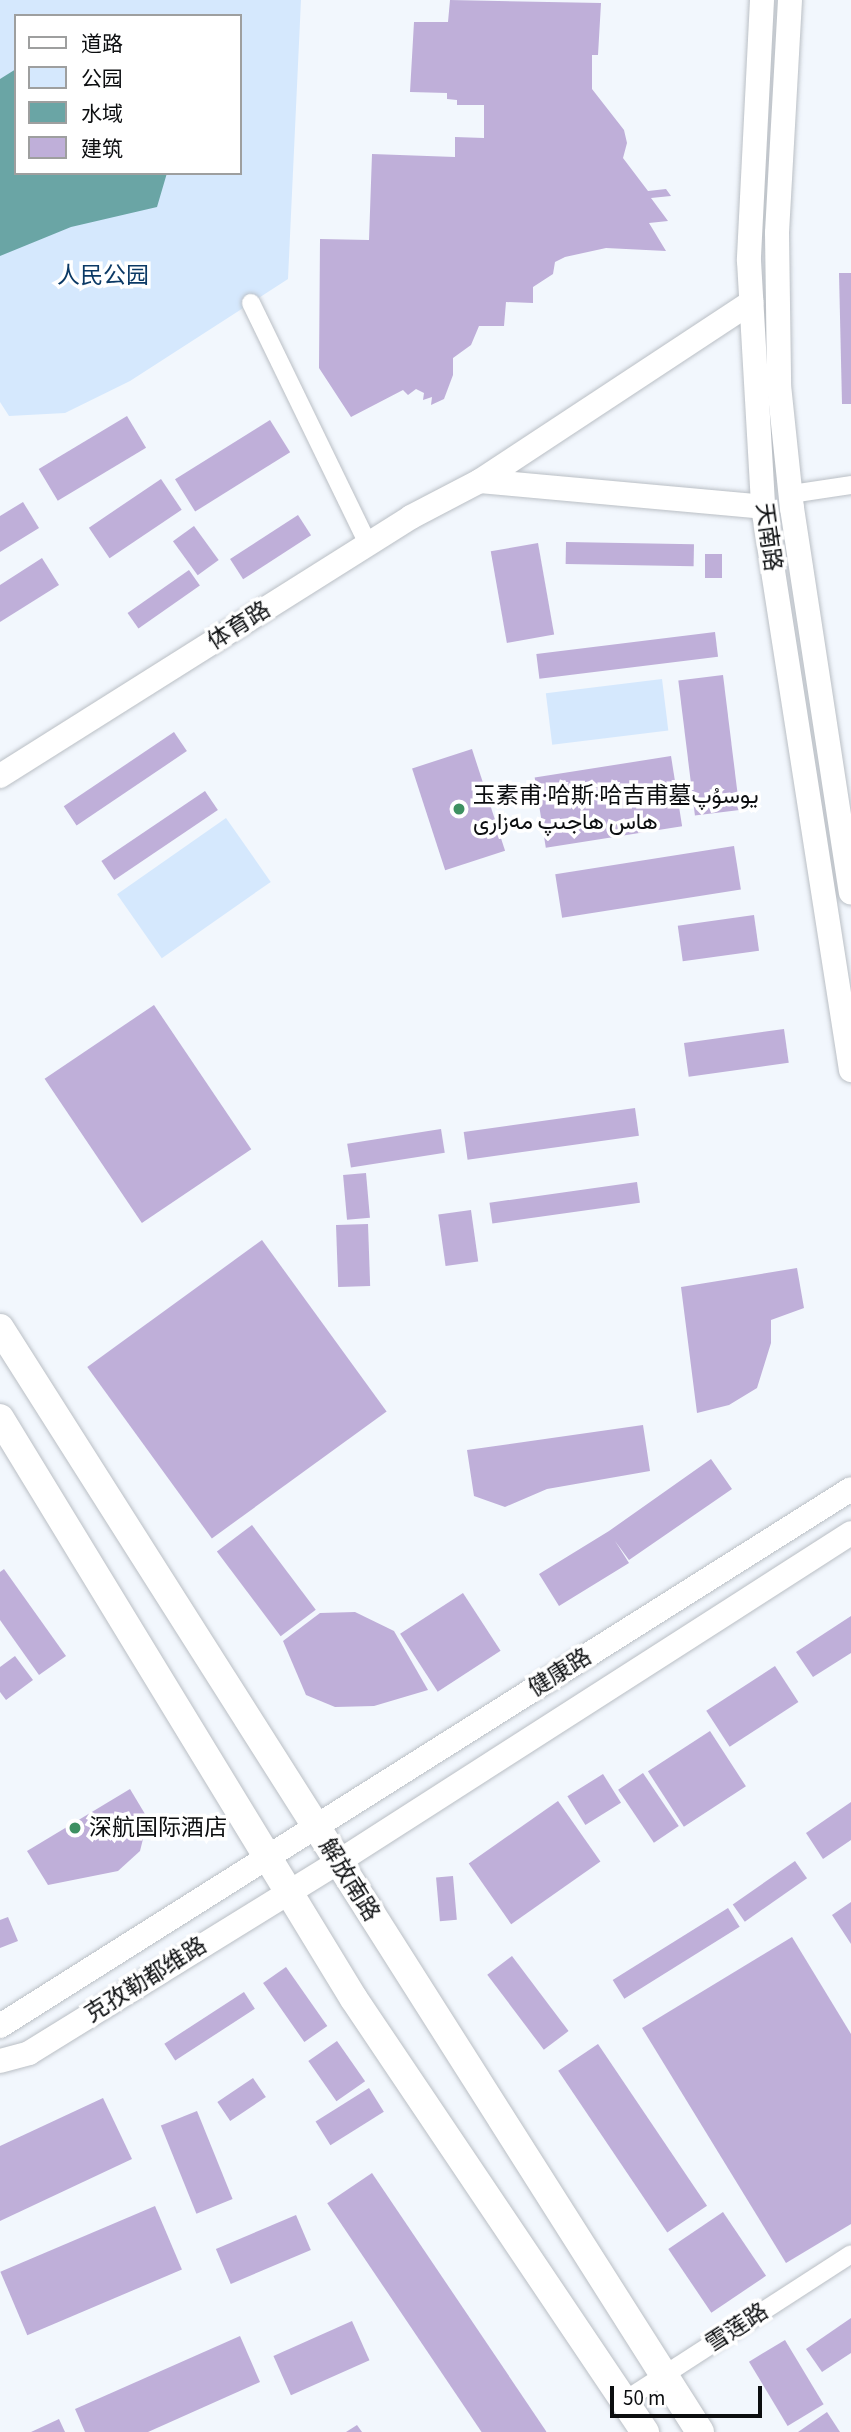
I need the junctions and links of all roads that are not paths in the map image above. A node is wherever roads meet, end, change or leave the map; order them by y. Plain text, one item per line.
1 (762, 0) edge
2 (790, 0) edge
3 (751, 302) junction
4 (251, 303) dead end
5 (481, 481) junction
6 (851, 485) edge
7 (790, 494) junction
8 (763, 507) junction
9 (368, 544) junction
10 (0, 776) edge
11 (851, 893) edge
12 (851, 1070) edge
13 (0, 1328) edge
14 (0, 1418) edge
15 (851, 1489) edge
16 (851, 1533) edge
17 (316, 1828) junction
18 (269, 1859) junction
19 (338, 1862) junction
20 (288, 1891) junction
21 (0, 2026) edge
22 (0, 2061) edge
23 (851, 2254) edge
24 (663, 2376) junction
25 (624, 2401) junction
26 (645, 2432) edge
27 (700, 2432) edge

1 - 3 street, 天南路
2 - 7 street, 天南路
3 - 5 street, 体育路
3 - 8 street, 天南路
4 - 9 street
5 - 8 street
5 - 9 street, 体育路
6 - 7 street
7 - 11 street, 天南路
8 - 12 street, 天南路
9 - 10 street, 体育路
13 - 17 main road, 解放南路
14 - 18 main road
15 - 17 street, 健康路
16 - 19 street, 健康路
17 - 18 street, 健康路
17 - 19 main road, 解放南路
18 - 20 main road
18 - 21 street, 克孜勒都维路
19 - 20 street, 健康路
19 - 24 main road, 解放南路
20 - 22 street, 克孜勒都维路
20 - 25 main road
23 - 24 street, 雪莲路
24 - 25 street, 雪莲路
24 - 27 main road, 解放南路
25 - 26 main road

